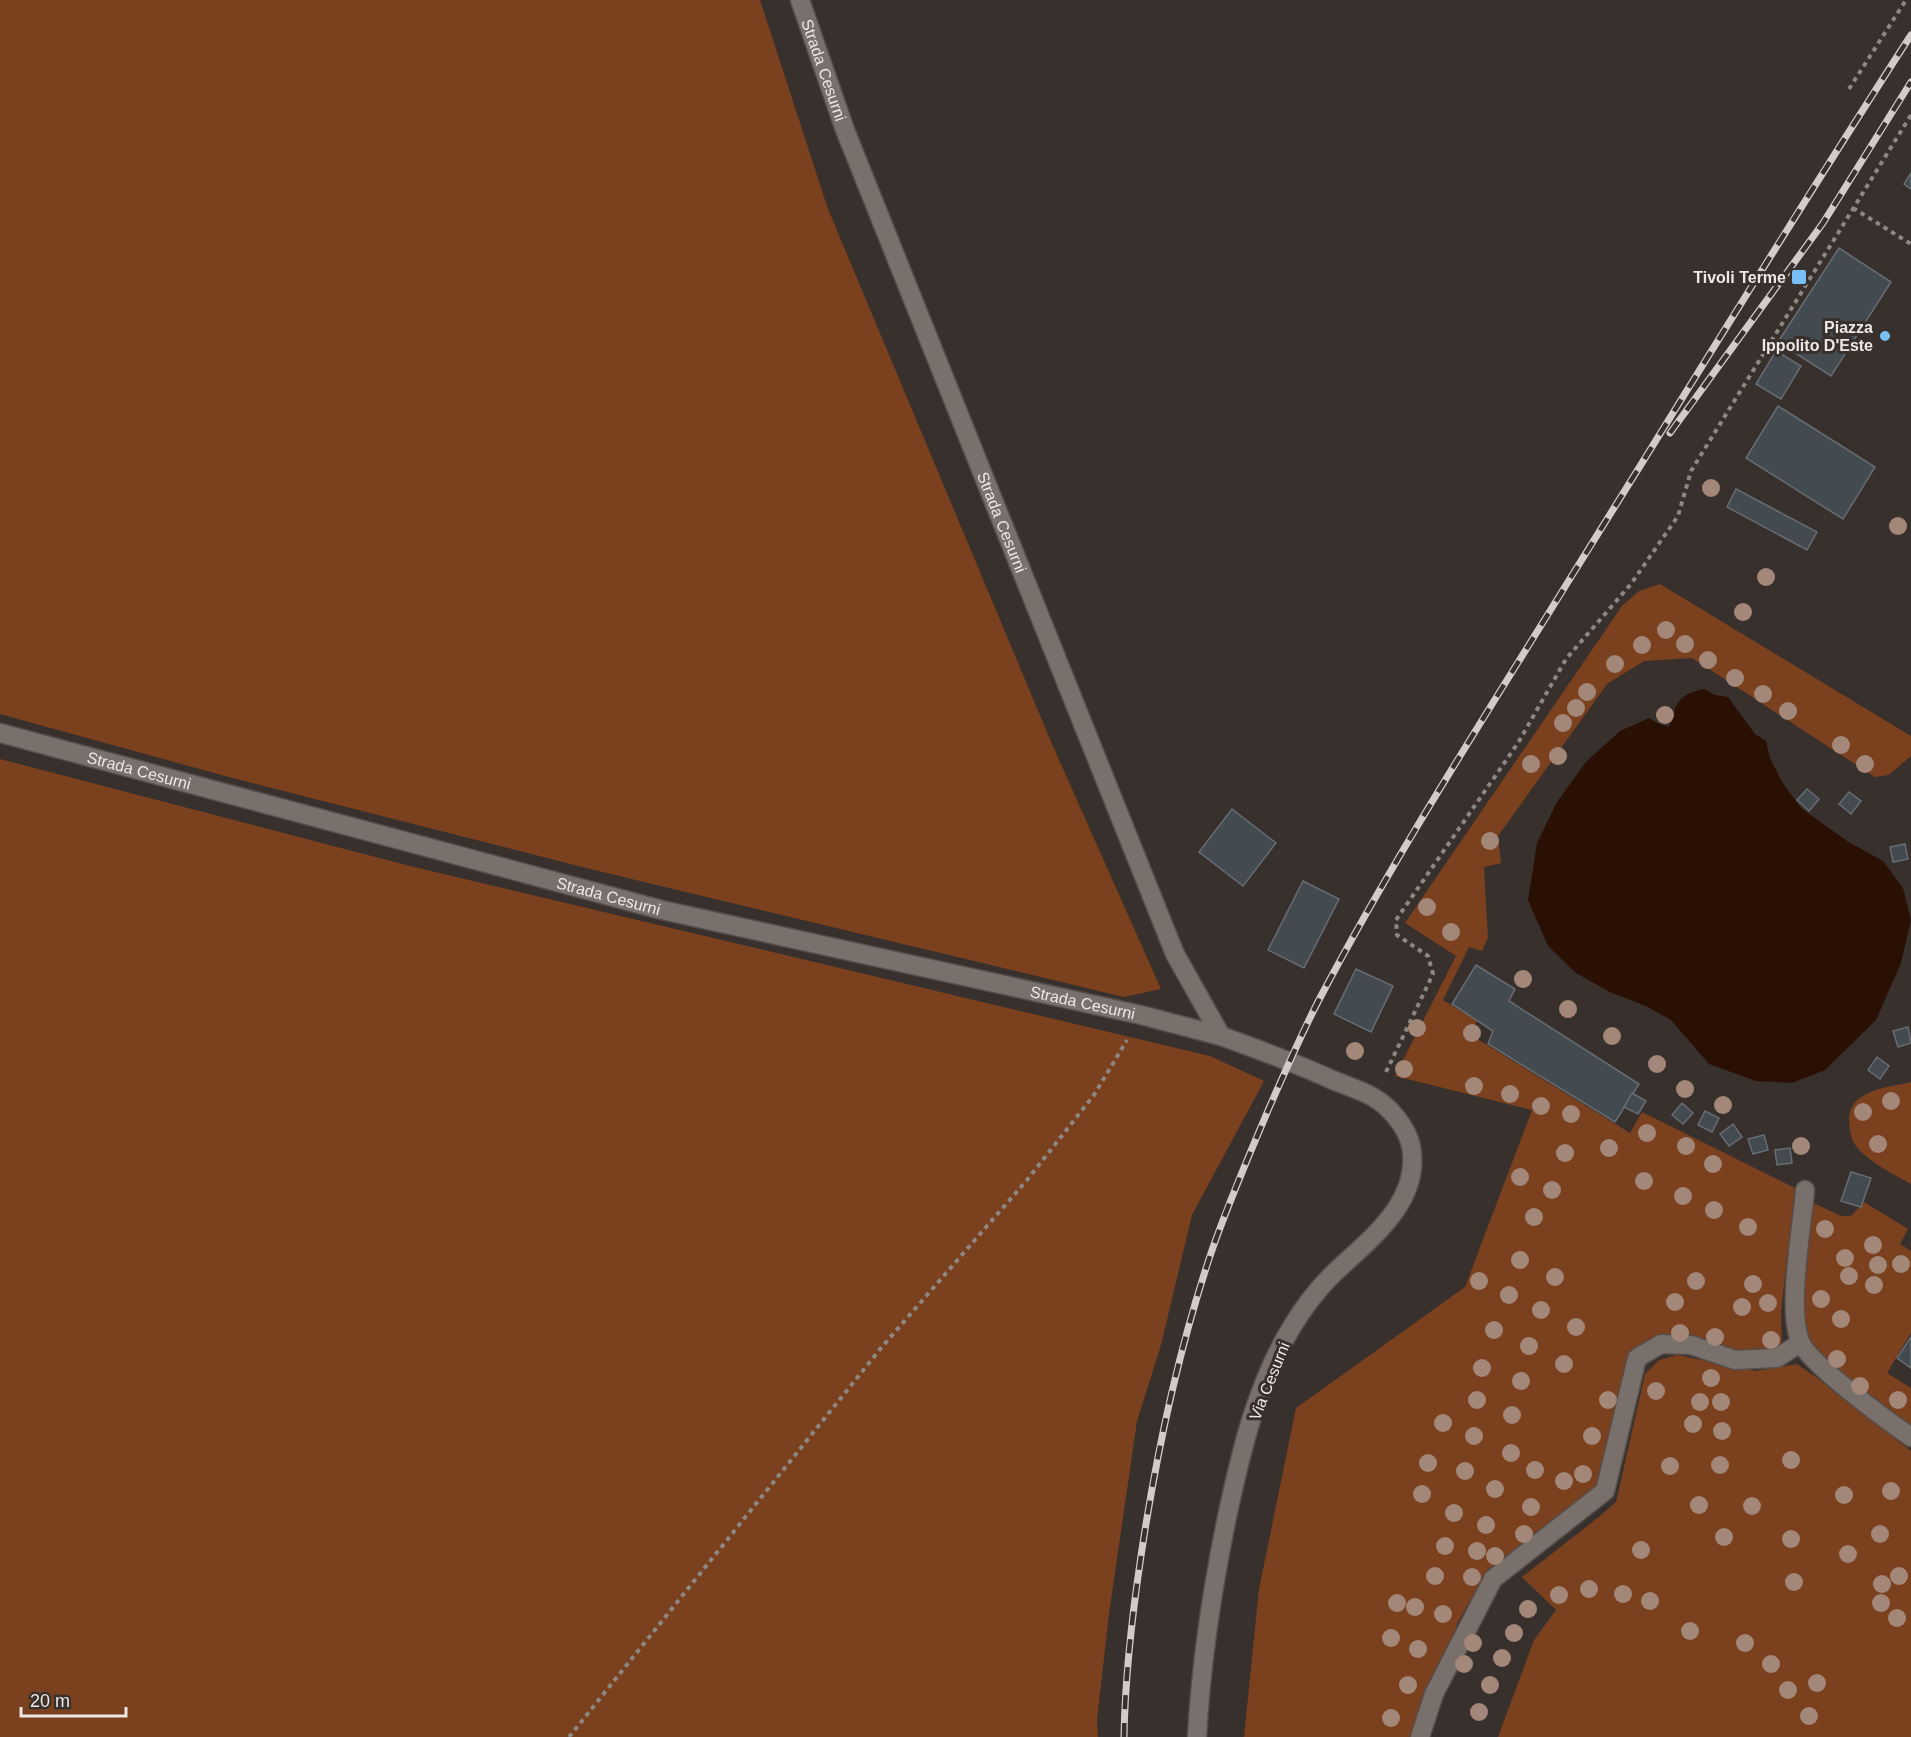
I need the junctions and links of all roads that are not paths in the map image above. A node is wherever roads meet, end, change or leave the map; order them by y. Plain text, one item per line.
1 (800, 0) edge
2 (0, 733) edge
3 (1221, 1036) junction
4 (1290, 1061) joint
5 (1805, 1190) dead end
6 (1800, 1342) junction
7 (1911, 1437) edge
8 (1197, 1737) edge
9 (1420, 1737) edge

1 - 3 street, Strada Cesurni
2 - 3 street, Strada Cesurni
3 - 4 street, Strada Cesurni
4 - 8 street, Via Cesurni
5 - 6 street
6 - 7 street
6 - 9 street

